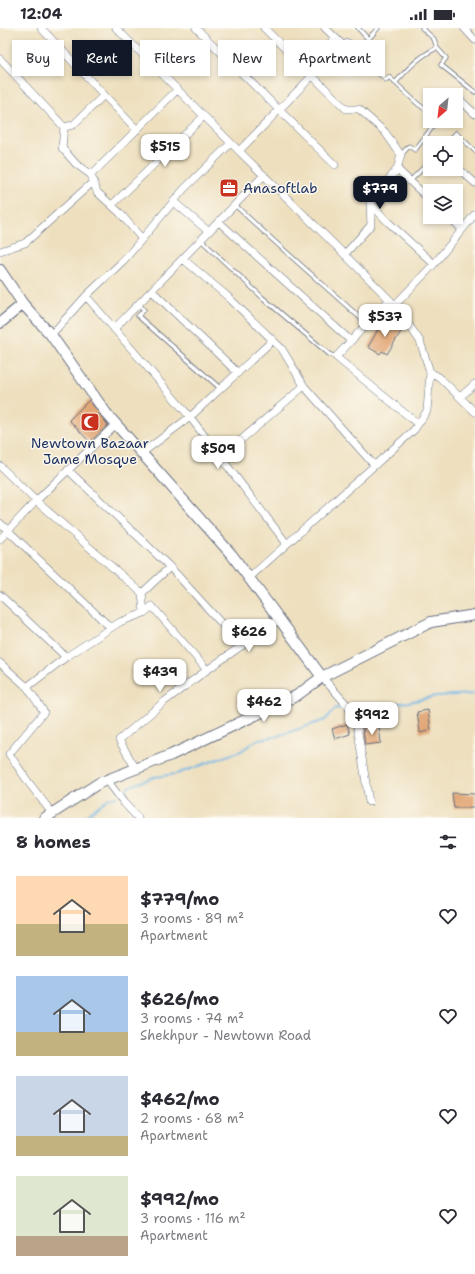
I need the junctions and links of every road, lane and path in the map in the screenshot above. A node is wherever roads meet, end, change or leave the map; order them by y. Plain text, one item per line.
1 (41, 28) edge
2 (116, 28) edge
3 (196, 28) edge
4 (264, 28) edge
5 (325, 28) edge
6 (358, 28) edge
7 (378, 28) edge
8 (422, 28) edge
9 (464, 28) edge
10 (335, 38) joint
11 (368, 39) joint
12 (337, 40) edge
13 (475, 40) edge
14 (284, 48) edge
15 (437, 48) junction
16 (0, 58) edge
17 (312, 76) joint
18 (382, 76) edge
19 (395, 83) junction
20 (178, 89) junction
21 (475, 92) edge
22 (104, 95) junction
23 (463, 105) edge
24 (423, 108) edge
25 (280, 110) junction
26 (475, 114) edge
27 (204, 116) junction
28 (475, 121) edge
29 (64, 127) junction
30 (431, 128) edge
31 (137, 130) junction
32 (463, 140) edge
33 (231, 143) junction
34 (239, 151) junction
35 (475, 151) edge
36 (401, 155) junction
37 (335, 165) dead end
38 (423, 168) edge
39 (397, 170) junction
40 (463, 172) edge
41 (264, 176) junction
42 (92, 178) junction
43 (410, 181) junction
44 (475, 183) edge
45 (423, 193) edge
46 (173, 201) junction
47 (370, 203) junction
48 (112, 205) junction
49 (235, 206) junction
50 (475, 214) edge
51 (219, 222) junction
52 (457, 224) edge
53 (462, 229) junction
54 (209, 232) junction
55 (142, 239) junction
56 (201, 240) junction
57 (0, 251) edge
58 (345, 254) junction
59 (183, 259) junction
60 (434, 264) junction
61 (0, 270) edge
62 (152, 291) junction
63 (86, 296) junction
64 (392, 303) junction
65 (23, 304) junction
66 (139, 304) junction
67 (0, 323) edge
68 (367, 324) junction
69 (114, 329) junction
70 (50, 335) junction
71 (273, 340) junction
72 (351, 341) junction
73 (336, 357) junction
74 (430, 372) junction
75 (238, 373) junction
76 (475, 384) edge
77 (304, 386) junction
78 (220, 389) junction
79 (460, 397) junction
80 (475, 412) edge
81 (190, 417) junction
82 (116, 424) junction
83 (418, 424) junction
84 (142, 453) junction
85 (221, 457) junction
86 (374, 465) junction
87 (0, 466) edge
88 (68, 470) junction
89 (36, 501) junction
90 (0, 523) edge
91 (8, 531) junction
92 (0, 539) edge
93 (287, 544) junction
94 (170, 567) junction
95 (249, 578) junction
96 (142, 593) junction
97 (0, 595) edge
98 (144, 613) junction
99 (475, 615) edge
100 (280, 620) junction
101 (111, 628) junction
102 (242, 646) junction
103 (66, 657) junction
104 (0, 662) edge
105 (207, 670) junction
106 (322, 677) junction
107 (27, 687) junction
108 (136, 768) junction
109 (107, 780) junction
110 (369, 802) dead end
111 (49, 816) edge
112 (138, 818) edge

1 - 22 street
2 - 20 street
3 - 25 street
4 - 14 street
5 - 10 street
6 - 11 lane
7 - 11 lane
8 - 15 lane
9 - 13 street
10 - 12 street
15 - 19 lane
15 - 21 lane
16 - 29 street
17 - 25 street
17 - 36 street
18 - 19 lane
19 - 24 lane
20 - 27 street
20 - 31 street
22 - 29 street
22 - 31 street
23 - 26 street
25 - 34 street
25 - 37 street
26 - 28 street
27 - 33 street
27 - 48 street
29 - 42 street
30 - 36 lane
31 - 42 street
32 - 35 lane
33 - 34 street
33 - 46 street
34 - 41 street
36 - 39 street
38 - 43 lane
39 - 43 street
39 - 47 street
40 - 44 street
41 - 49 street
41 - 58 street
42 - 48 street
42 - 57 street
43 - 45 street
46 - 54 street
46 - 55 street
47 - 58 street
47 - 60 street
48 - 55 street
49 - 51 street
49 - 68 lane
50 - 53 street
51 - 54 street
51 - 72 street
52 - 53 street
53 - 60 street
54 - 56 street
55 - 63 street
56 - 59 street
56 - 73 lane
58 - 64 street
59 - 62 street
59 - 71 street
60 - 64 street
61 - 65 street
62 - 66 street
62 - 75 street
63 - 69 street
63 - 70 street
64 - 68 street
64 - 74 street
65 - 67 street
65 - 70 street
66 - 69 street
66 - 78 lane
68 - 72 street
69 - 81 street
70 - 82 street
71 - 75 street
71 - 77 street
72 - 73 street
73 - 83 street
74 - 79 street
74 - 83 street
75 - 78 street
76 - 79 street
77 - 85 street
77 - 86 street
78 - 81 street
79 - 80 street
81 - 84 street
81 - 85 street
82 - 84 street
82 - 88 street
83 - 86 street
84 - 95 street
85 - 93 street
86 - 93 street
87 - 89 street
88 - 89 street
88 - 94 street
89 - 91 street
89 - 96 street
90 - 91 street
91 - 92 street
91 - 101 street
93 - 95 street
94 - 96 street
94 - 102 street
95 - 100 street
96 - 98 street
97 - 103 street
98 - 101 street
98 - 105 street
99 - 106 street
100 - 102 street
100 - 106 street
101 - 103 street
102 - 105 street
103 - 107 street
104 - 107 street
105 - 108 street
106 - 108 street
106 - 110 street
107 - 111 street
108 - 109 street
109 - 111 street
109 - 112 street

